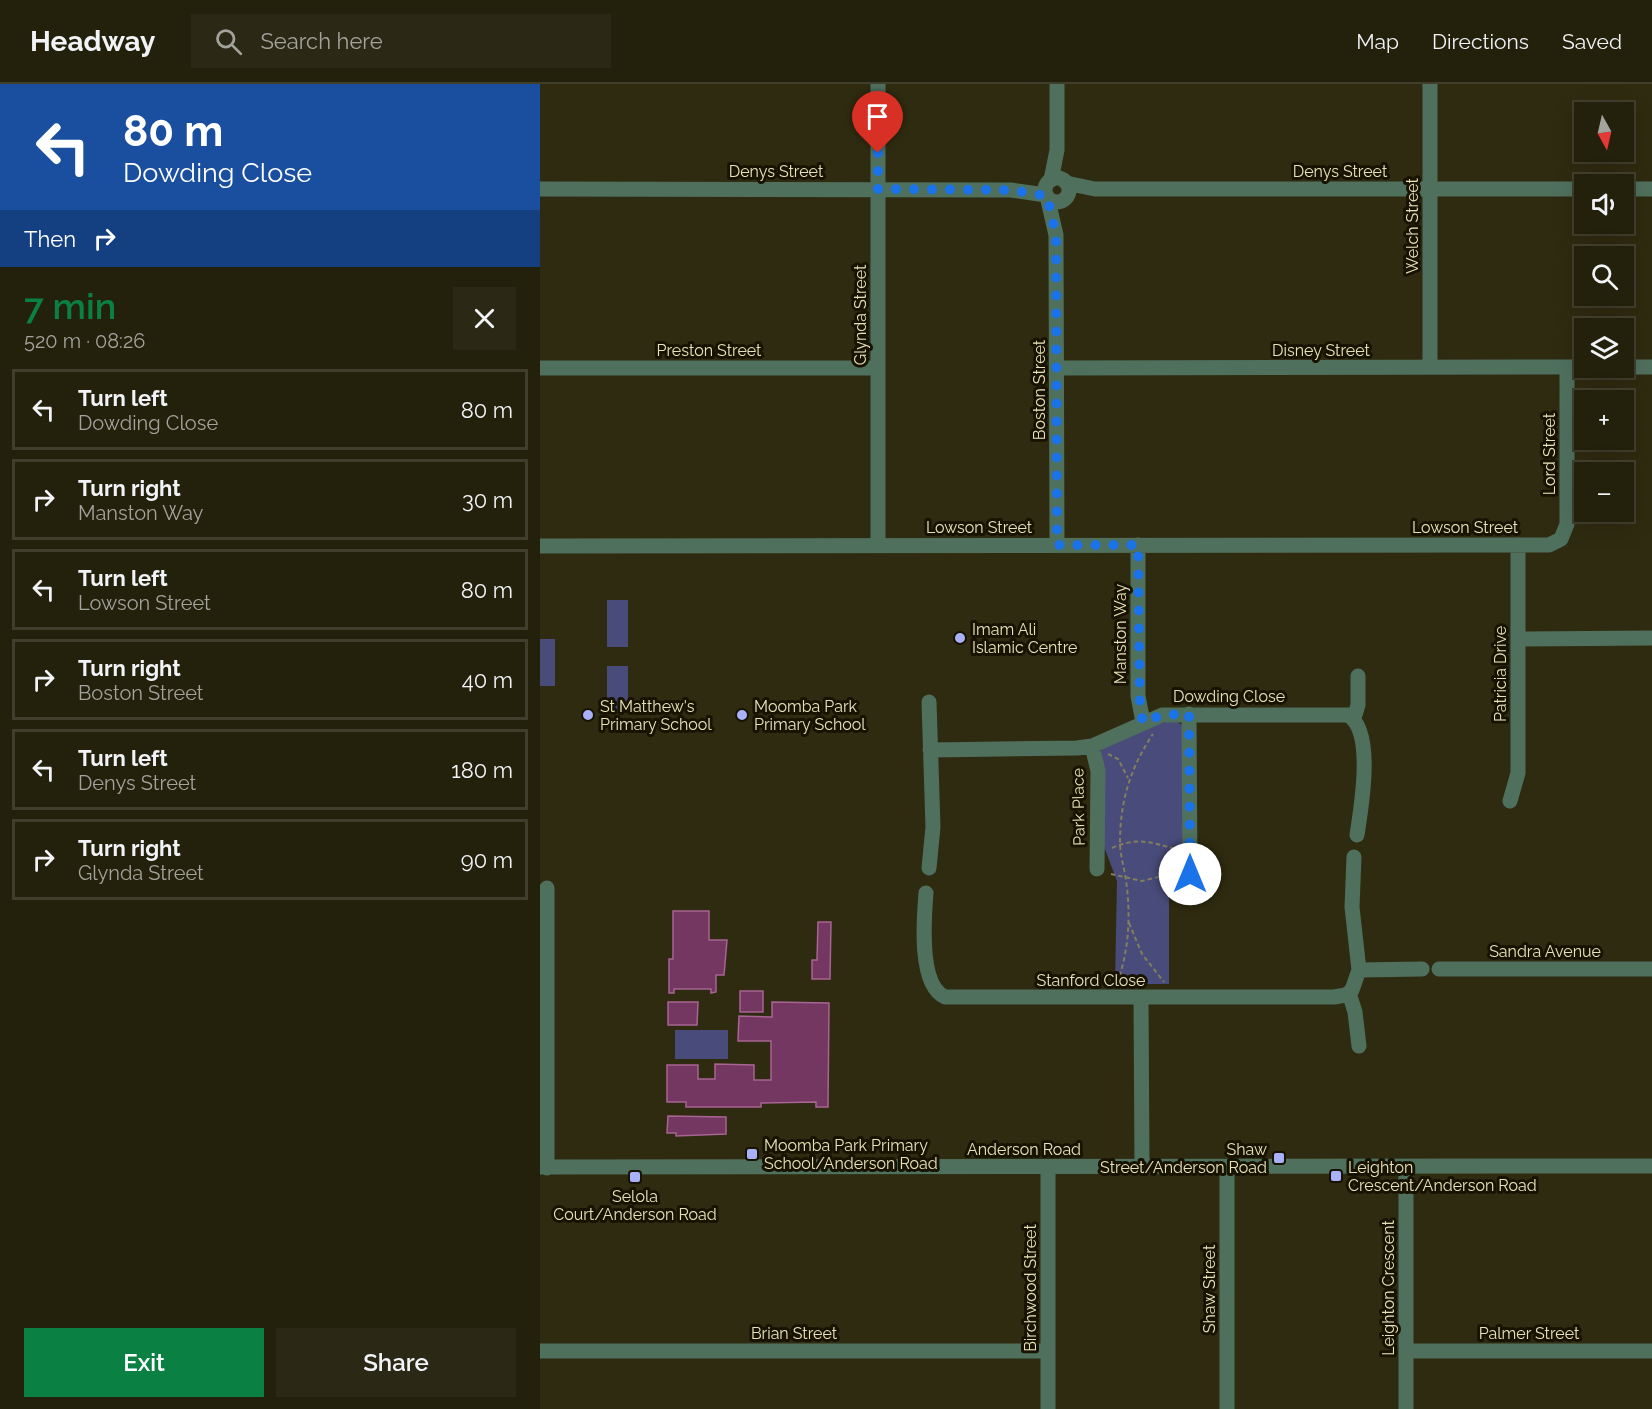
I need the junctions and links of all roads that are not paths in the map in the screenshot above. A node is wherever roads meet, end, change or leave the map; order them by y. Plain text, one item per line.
1 (878, 84) edge
2 (1057, 84) edge
3 (1430, 84) edge
4 (1054, 186) junction
5 (540, 189) edge
6 (878, 189) junction
7 (1095, 189) junction
8 (1430, 189) junction
9 (1574, 189) edge
10 (1634, 189) edge
11 (1652, 189) edge
12 (1064, 199) junction
13 (1056, 235) junction
14 (1430, 367) junction
15 (1567, 367) junction
16 (1574, 367) edge
17 (1634, 367) edge
18 (1652, 367) edge
19 (540, 368) edge
20 (878, 368) junction
21 (1058, 368) junction
22 (1561, 539) joint
23 (878, 545) junction
24 (1057, 545) junction
25 (1138, 545) junction
26 (1518, 545) junction
27 (540, 546) edge
28 (1652, 638) edge
29 (1518, 639) junction
30 (1358, 676) dead end
31 (928, 702) dead end
32 (1189, 714) junction
33 (1354, 718) junction
34 (1150, 725) junction
35 (1098, 749) junction
36 (930, 750) junction
37 (1510, 801) dead end
38 (1357, 836) dead end
39 (1354, 857) dead end
40 (929, 868) dead end
41 (1097, 869) road end
42 (1190, 872) road end
43 (548, 888) dead end
44 (926, 893) dead end
45 (1422, 969) dead end
46 (1439, 969) dead end
47 (1652, 969) edge
48 (1359, 970) junction
49 (1349, 993) junction
50 (1141, 998) junction
51 (1359, 1046) dead end
52 (544, 1059) edge
53 (1652, 1166) edge
54 (1048, 1167) junction
55 (1142, 1167) junction
56 (1406, 1167) junction
57 (544, 1168) edge
58 (1227, 1168) junction
59 (540, 1351) edge
60 (1048, 1351) junction
61 (1406, 1351) junction
62 (1652, 1351) edge
63 (1048, 1409) edge
64 (1227, 1409) edge
65 (1406, 1409) edge

1 - 6 street, Glynda Street
2 - 4 street, Boston Street
3 - 8 street, Welch Street
4 - 6 street, Denys Street
4 - 7 street, Denys Street
4 - 12 street
4 - 13 street, Boston Street
5 - 6 street, Denys Street
6 - 20 street, Glynda Street
7 - 8 street, Denys Street
7 - 12 street, Denys Street
8 - 9 street, Denys Street
8 - 14 street, Welch Street
10 - 11 street
12 - 13 street, Boston Street
13 - 21 street, Boston Street
14 - 15 street, Disney Street
14 - 21 street, Disney Street
15 - 16 street, Disney Street
15 - 22 street, Lord Street
17 - 18 street
19 - 20 street, Preston Street
20 - 23 street, Glynda Street
21 - 24 street, Boston Street
22 - 26 street, Lowson Street
23 - 24 street, Lowson Street
23 - 27 street, Lowson Street
24 - 25 street, Lowson Street
25 - 26 street, Lowson Street
25 - 34 street, Manston Way
26 - 29 street, Patricia Drive
28 - 29 street
29 - 37 street, Patricia Drive
30 - 33 street
31 - 36 street
32 - 33 street, Dowding Close
32 - 34 street, Dowding Close
32 - 42 street
33 - 38 street
34 - 35 street, Dowding Close
35 - 36 street, Dowding Close
35 - 41 street, Park Place
36 - 40 street
39 - 48 street
43 - 52 street
44 - 50 street, Stanford Close
45 - 48 street
46 - 47 street, Sandra Avenue
48 - 49 street
49 - 50 street, Stanford Close
49 - 51 street
50 - 55 street
52 - 57 street
53 - 56 street, Anderson Road
54 - 55 street, Anderson Road
54 - 57 street, Anderson Road
54 - 60 street, Birchwood Street
55 - 58 street, Anderson Road
56 - 58 street, Anderson Road
56 - 61 street, Leighton Crescent
58 - 64 street, Shaw Street
59 - 60 street, Brian Street
60 - 63 street, Birchwood Street
61 - 62 street, Palmer Street
61 - 65 street, Leighton Crescent

